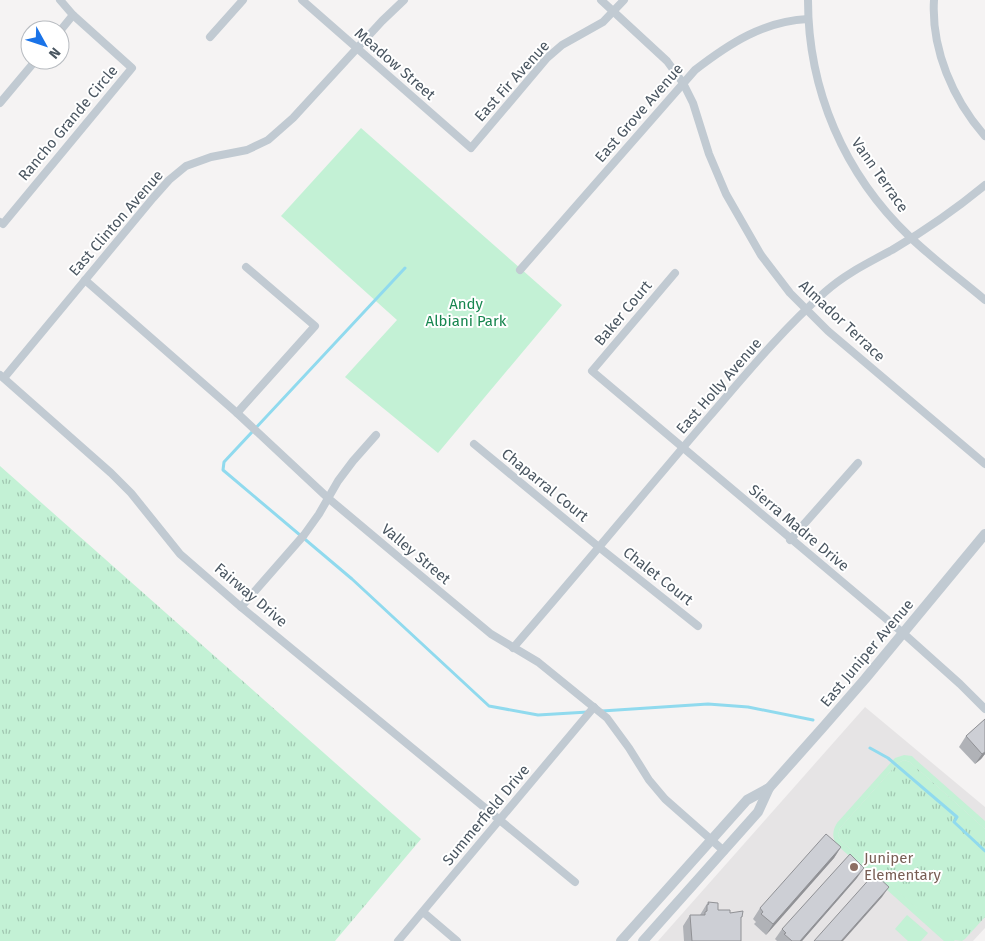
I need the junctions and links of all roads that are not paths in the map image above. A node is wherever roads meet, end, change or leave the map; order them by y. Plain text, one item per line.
1 (60, 0) edge
2 (243, 0) edge
3 (302, 0) edge
4 (404, 0) edge
5 (602, 0) edge
6 (624, 0) edge
7 (808, 0) edge
8 (934, 0) edge
9 (615, 12) junction
10 (73, 15) junction
11 (808, 19) junction
12 (69, 20) edge
13 (210, 37) dead end
14 (357, 48) junction
15 (28, 70) edge
16 (684, 84) junction
17 (0, 103) edge
18 (985, 136) edge
19 (471, 148) joint
20 (985, 185) edge
21 (0, 222) edge
22 (911, 238) junction
23 (246, 267) dead end
24 (520, 270) dead end
25 (675, 273) dead end
26 (85, 280) junction
27 (985, 300) edge
28 (806, 309) junction
29 (592, 371) joint
30 (2, 376) edge
31 (237, 413) junction
32 (376, 435) dead end
33 (474, 444) dead end
34 (683, 448) junction
35 (858, 462) dead end
36 (985, 464) edge
37 (328, 498) junction
38 (985, 534) edge
39 (790, 540) junction
40 (600, 548) junction
41 (241, 606) junction
42 (698, 626) dead end
43 (903, 633) junction
44 (513, 648) junction
45 (594, 707) junction
46 (985, 709) edge
47 (769, 788) junction
48 (499, 820) junction
49 (712, 840) junction
50 (724, 851) junction
51 (575, 882) dead end
52 (423, 912) junction
53 (398, 941) edge
54 (457, 941) edge
55 (621, 941) edge
56 (643, 941) edge

1 - 10 street, Rancho Grande Circle
2 - 13 street
3 - 14 street, Meadow Street
4 - 14 street, East Clinton Avenue
5 - 9 street, Almador Terrace
6 - 9 street, East Fir Avenue
7 - 11 street, Vann Terrace
8 - 18 street
9 - 16 street, Almador Terrace
9 - 19 street, East Fir Avenue
10 - 12 street
10 - 21 street, Rancho Grande Circle
11 - 16 street, East Grove Avenue
11 - 22 street, Vann Terrace
14 - 19 street, Meadow Street
14 - 26 street, East Clinton Avenue
15 - 17 street
16 - 24 street, East Grove Avenue
16 - 28 street, Almador Terrace
20 - 22 street, East Holly Avenue
22 - 27 street, Vann Terrace
22 - 28 street, East Holly Avenue
23 - 31 street
25 - 29 street, Baker Court
26 - 30 street, East Clinton Avenue
26 - 31 street, Valley Street
28 - 34 street, East Holly Avenue
28 - 36 street, Almador Terrace
29 - 34 street, Sierra Madre Drive
30 - 41 street, Fairway Drive
31 - 37 street, Valley Street
32 - 37 street
33 - 40 street, Chaparral Court
34 - 39 street, Sierra Madre Drive
34 - 40 street, East Holly Avenue
35 - 39 street
37 - 41 street
37 - 44 street, Valley Street
38 - 43 street, East Juniper Avenue
39 - 43 street, Sierra Madre Drive
40 - 42 street, Chalet Court
40 - 44 street, East Holly Avenue
41 - 48 street, Fairway Drive
43 - 46 street, Sierra Madre Drive
43 - 47 street, East Juniper Avenue
44 - 45 street, Valley Street
45 - 48 street, Summerfield Drive
45 - 49 street, Valley Street
47 - 49 street, East Juniper Avenue
47 - 50 street, East Juniper Avenue
48 - 51 street, Fairway Drive
48 - 52 street, Summerfield Drive
49 - 50 street, Valley Street
49 - 55 street, East Juniper Avenue
50 - 56 street, East Juniper Avenue
52 - 53 street, Summerfield Drive
52 - 54 street

